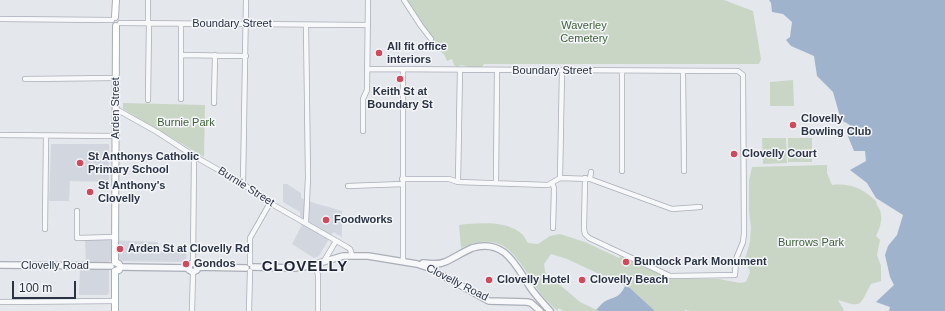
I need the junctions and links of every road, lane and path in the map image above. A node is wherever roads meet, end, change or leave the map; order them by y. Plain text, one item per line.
1 (116, 0) edge
2 (148, 0) edge
3 (246, 0) edge
4 (368, 0) edge
5 (404, 0) edge
6 (0, 19) edge
7 (114, 19) junction
8 (148, 23) junction
9 (182, 24) junction
10 (246, 24) junction
11 (118, 25) junction
12 (306, 25) junction
13 (368, 25) junction
14 (431, 39) dead end
15 (181, 55) junction
16 (215, 55) junction
17 (246, 56) junction
18 (367, 69) junction
19 (403, 70) junction
20 (460, 70) junction
21 (497, 70) junction
22 (562, 71) junction
23 (622, 71) junction
24 (683, 72) junction
25 (116, 78) junction
26 (25, 79) dead end
27 (181, 99) dead end
28 (148, 100) dead end
29 (214, 103) dead end
30 (116, 109) junction
31 (363, 131) dead end
32 (0, 135) edge
33 (46, 136) junction
34 (116, 136) junction
35 (194, 156) junction
36 (684, 171) dead end
37 (591, 172) dead end
38 (622, 172) dead end
39 (560, 178) junction
40 (588, 179) junction
41 (402, 182) junction
42 (458, 182) junction
43 (496, 183) junction
44 (243, 184) junction
45 (550, 184) junction
46 (348, 186) dead end
47 (270, 203) junction
48 (700, 207) dead end
49 (77, 211) dead end
50 (306, 222) junction
51 (553, 228) dead end
52 (45, 229) dead end
53 (115, 237) junction
54 (336, 241) junction
55 (352, 255) junction
56 (324, 261) junction
57 (403, 261) junction
58 (445, 262) junction
59 (315, 264) junction
60 (417, 264) junction
61 (0, 265) edge
62 (113, 267) junction
63 (120, 267) joint
64 (193, 267) junction
65 (250, 267) junction
66 (448, 278) junction
67 (115, 301) junction
68 (0, 302) edge
69 (115, 311) edge
70 (192, 311) edge
71 (249, 311) edge
72 (318, 311) edge
73 (540, 311) edge
74 (550, 311) edge

1 - 7 main road
2 - 8 street
3 - 10 street
4 - 13 street
5 - 14 street
6 - 7 street
7 - 11 main road
8 - 9 street, Boundary Street
8 - 11 street, Boundary Street
8 - 28 street
9 - 10 street, Boundary Street
9 - 15 street
10 - 12 street, Boundary Street
10 - 17 street
11 - 25 main road, Arden Street
12 - 13 street, Boundary Street
12 - 50 street
13 - 18 street
15 - 16 street
15 - 27 street
16 - 17 street
16 - 29 street
17 - 44 street
18 - 19 street, Boundary Street
18 - 31 street
19 - 20 street, Boundary Street
19 - 41 street
20 - 21 street, Boundary Street
20 - 42 street
21 - 22 street, Boundary Street
21 - 43 street
22 - 23 street, Boundary Street
22 - 39 street
23 - 24 street, Boundary Street
23 - 38 street
24 - 36 street
24 - 40 street, Boundary Street
25 - 26 street
25 - 30 main road, Arden Street
30 - 34 main road, Arden Street
30 - 35 street, Burnie Street
32 - 33 street
33 - 34 street
33 - 52 street
34 - 53 main road, Arden Street
35 - 44 street, Burnie Street
35 - 64 street
37 - 40 street
39 - 40 street
39 - 45 street
40 - 48 street
41 - 42 street
41 - 46 street
41 - 57 street
42 - 43 street
43 - 45 street
44 - 47 street, Burnie Street
45 - 51 street
47 - 50 street, Burnie Street
47 - 65 street
49 - 53 street
50 - 54 street, Burnie Street
53 - 62 main road, Arden Street
54 - 55 street, Burnie Street
54 - 56 street
55 - 56 street, Clovelly Road
55 - 57 street, Clovelly Road
56 - 59 street, Clovelly Road
57 - 60 street, Clovelly Road
58 - 60 street
58 - 66 street
58 - 74 street
59 - 65 street, Clovelly Road
59 - 72 street
60 - 66 street, Clovelly Road
61 - 62 street, Clovelly Road
62 - 63 main road
62 - 67 main road, Arden Street
63 - 64 street, Clovelly Road
64 - 65 street, Clovelly Road
64 - 70 street
65 - 71 street
66 - 73 street, Clovelly Road
67 - 68 street
67 - 69 main road, Arden Street

